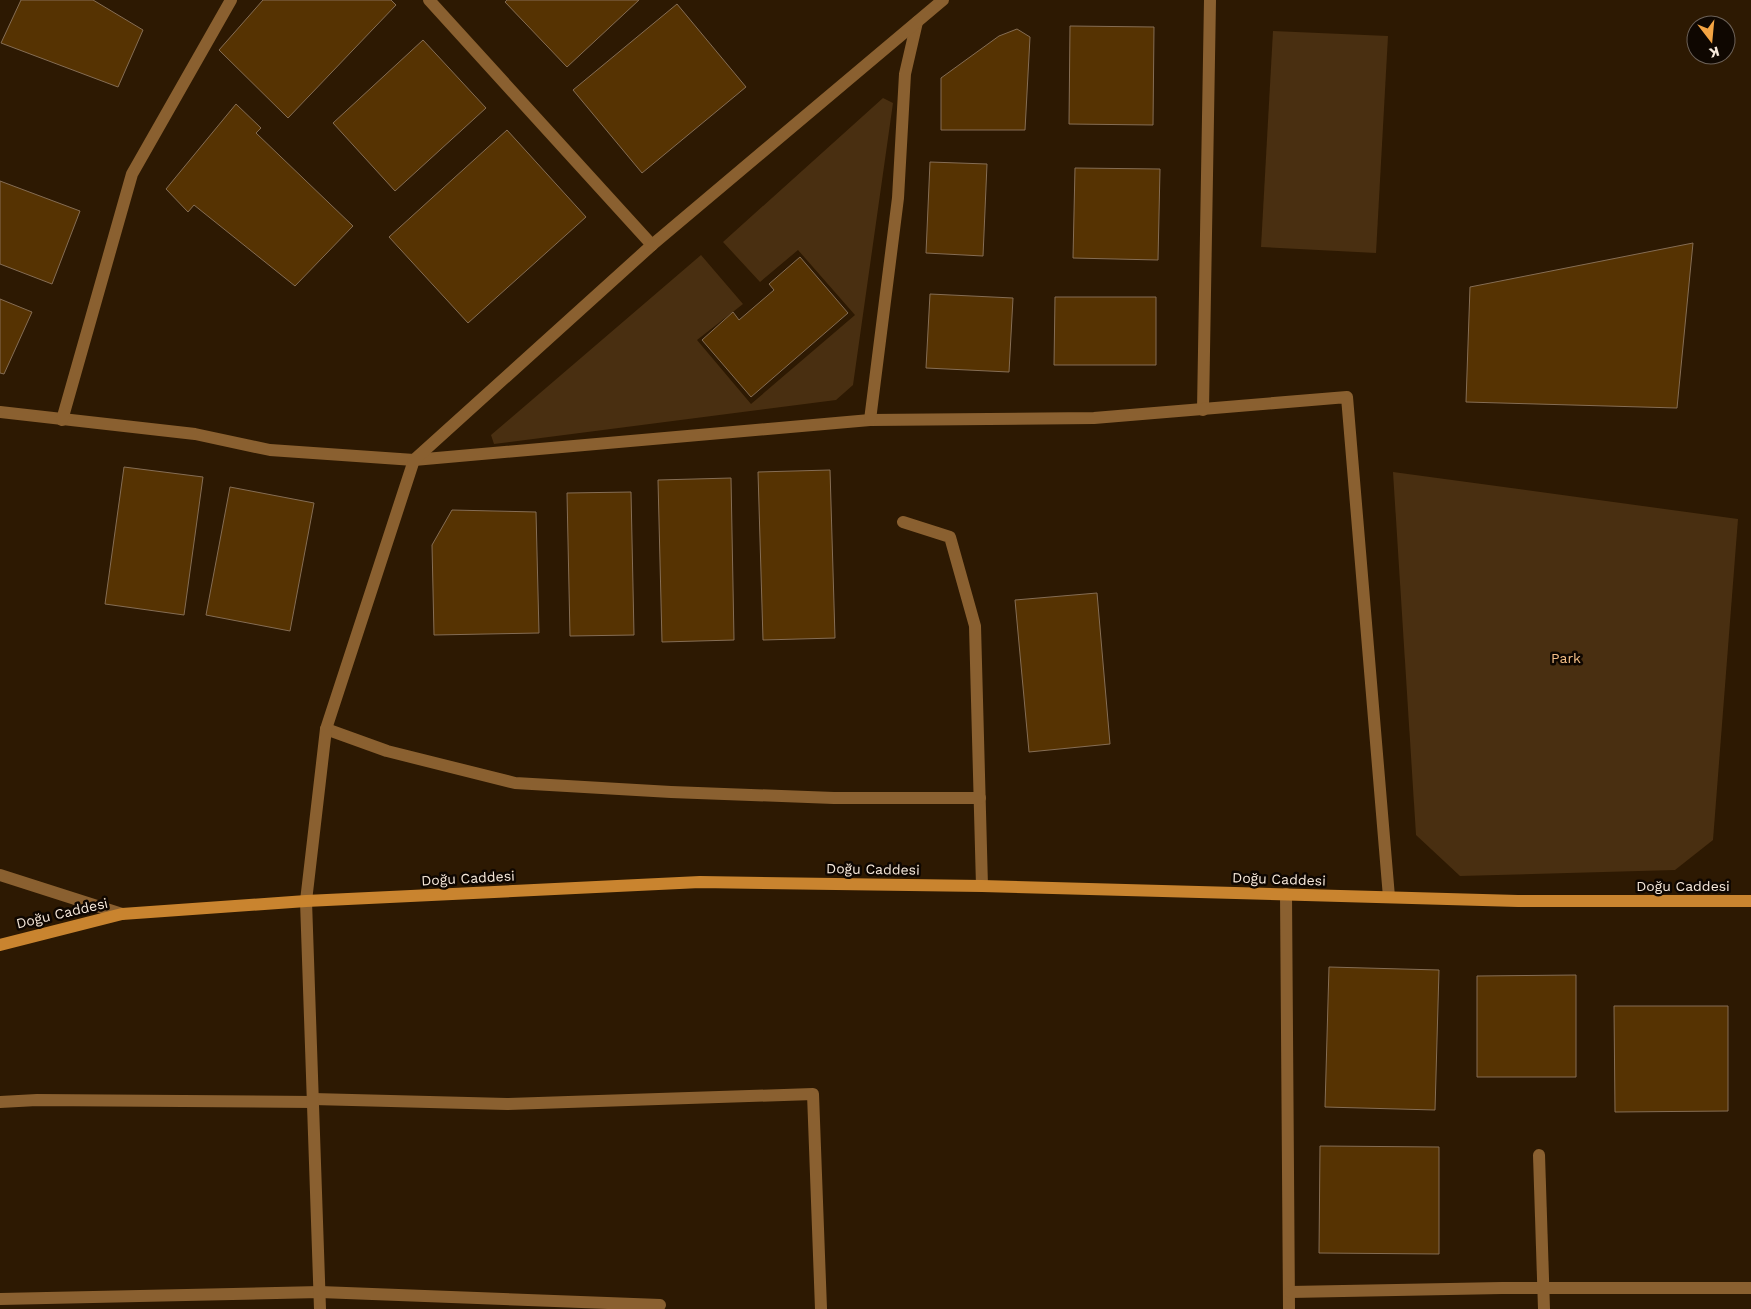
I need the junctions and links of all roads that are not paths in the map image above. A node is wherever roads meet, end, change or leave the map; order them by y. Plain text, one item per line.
1 (231, 0) edge
2 (429, 0) edge
3 (943, 0) edge
4 (1210, 0) edge
5 (917, 22) junction
6 (652, 244) junction
7 (1203, 410) junction
8 (0, 412) edge
9 (62, 420) junction
10 (870, 420) junction
11 (414, 460) junction
12 (903, 522) dead end
13 (326, 728) junction
14 (980, 798) junction
15 (0, 875) edge
16 (982, 886) junction
17 (1286, 894) junction
18 (1389, 897) junction
19 (306, 901) junction
20 (1751, 901) edge
21 (122, 914) junction
22 (0, 944) edge
23 (313, 1101) junction
24 (0, 1102) edge
25 (1539, 1155) dead end
26 (1544, 1288) junction
27 (1751, 1288) edge
28 (320, 1292) junction
29 (1290, 1292) junction
30 (0, 1299) edge
31 (660, 1305) dead end
32 (320, 1309) edge
33 (821, 1309) edge
34 (1289, 1309) edge
35 (1544, 1309) edge

1 - 9 street
2 - 6 street
3 - 5 street
4 - 7 street
5 - 6 street
5 - 10 street
6 - 11 street
7 - 10 street
7 - 18 street
8 - 9 street
9 - 11 street
10 - 11 street
11 - 13 street
12 - 14 street
13 - 14 street
13 - 19 street
14 - 16 street
15 - 21 street
16 - 17 street, Doğu Caddesi
16 - 19 street, Doğu Caddesi
17 - 18 street, Doğu Caddesi
17 - 29 street
18 - 20 street, Doğu Caddesi
19 - 21 street, Doğu Caddesi
19 - 23 street
21 - 22 street, Doğu Caddesi
23 - 24 street
23 - 28 street
23 - 33 street
25 - 26 street
26 - 27 street
26 - 29 street
26 - 35 street
28 - 30 street
28 - 31 street
28 - 32 street
29 - 34 street

